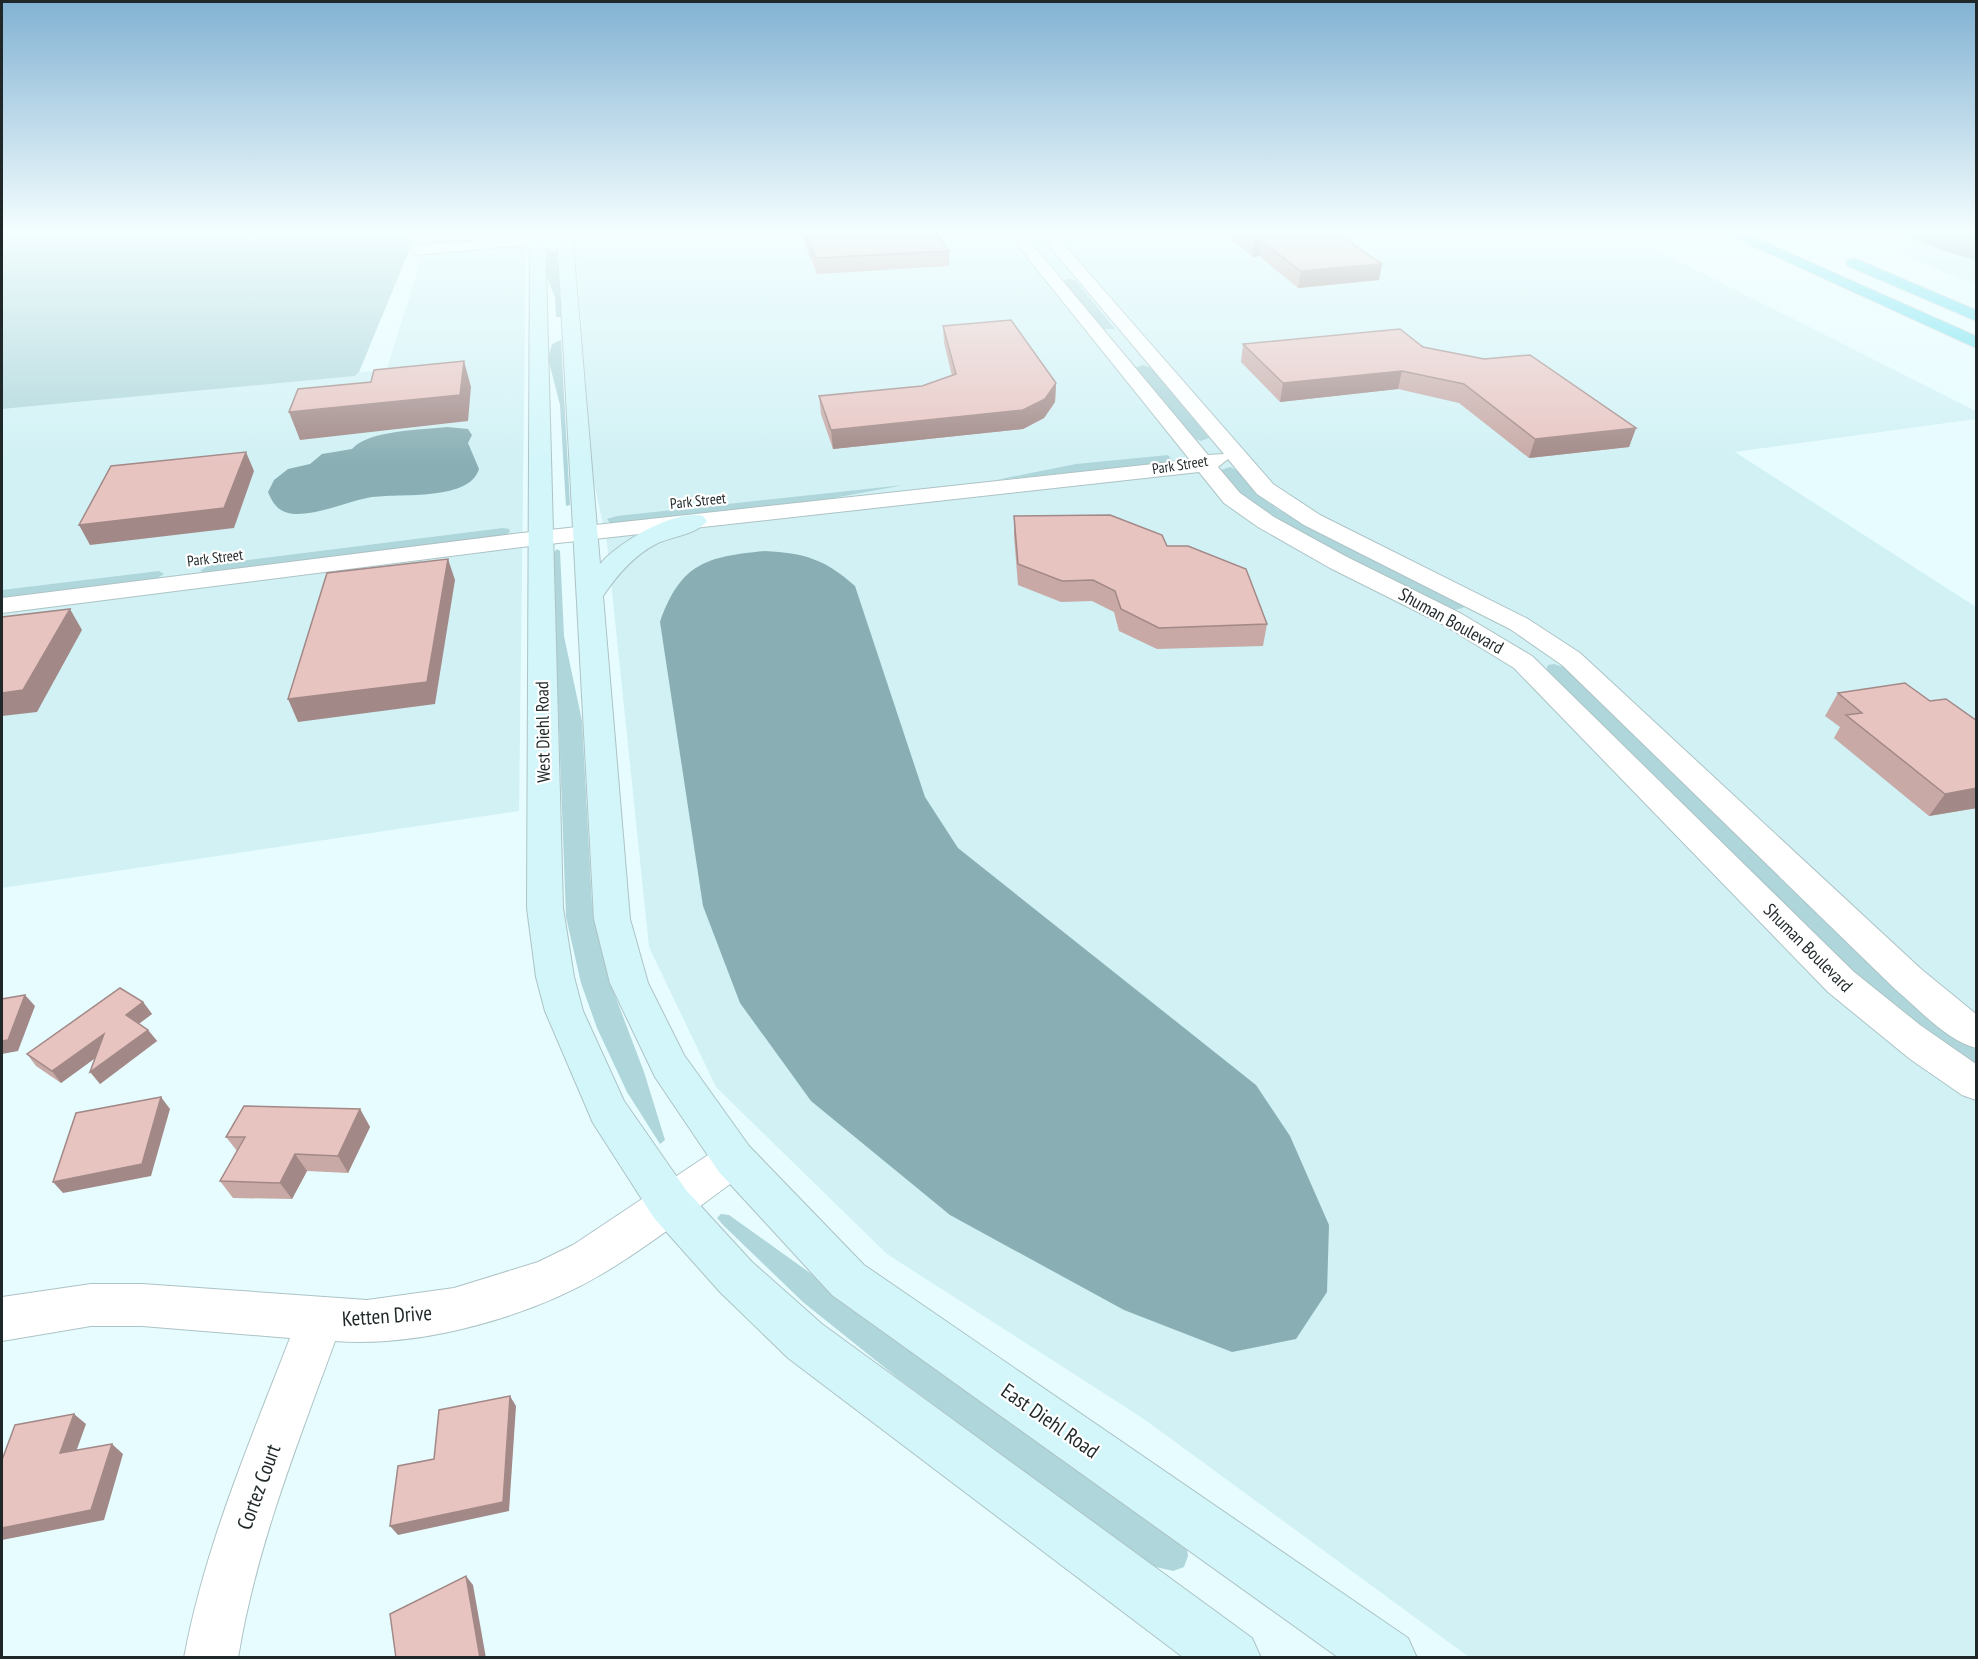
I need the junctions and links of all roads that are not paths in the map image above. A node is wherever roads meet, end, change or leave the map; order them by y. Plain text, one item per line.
1 (538, 308) edge
2 (569, 308) edge
3 (1077, 308) edge
4 (1110, 308) edge
5 (1900, 308) edge
6 (1959, 308) edge
7 (1977, 316) edge
8 (1977, 343) edge
9 (1233, 452) junction
10 (1197, 456) junction
11 (695, 521) junction
12 (584, 524) junction
13 (541, 528) junction
14 (2, 584) edge
15 (590, 597) junction
16 (2, 606) edge
17 (1977, 1033) edge
18 (1977, 1084) edge
19 (734, 1159) junction
20 (670, 1204) junction
21 (2, 1319) edge
22 (320, 1320) junction
23 (211, 1658) edge
24 (1232, 1658) edge
25 (1388, 1658) edge

1 - 13 street, West Diehl Road
2 - 12 street
3 - 10 street, Shuman Boulevard
4 - 9 street, Shuman Boulevard
5 - 8 highway
6 - 7 highway
9 - 10 street, Park Street
9 - 17 street, Shuman Boulevard
10 - 11 street, Park Street
10 - 12 street, Park Street
10 - 18 street, Shuman Boulevard
11 - 12 street, Park Street
11 - 15 street
12 - 13 street, Park Street
12 - 15 street
13 - 14 street, Park Street
13 - 16 street, Park Street
13 - 20 street, West Diehl Road
15 - 19 street
19 - 20 street, Ketten Drive
19 - 25 street, East Diehl Road
20 - 22 street, Ketten Drive
20 - 24 street
21 - 22 street, Ketten Drive
22 - 23 street, Cortez Court

